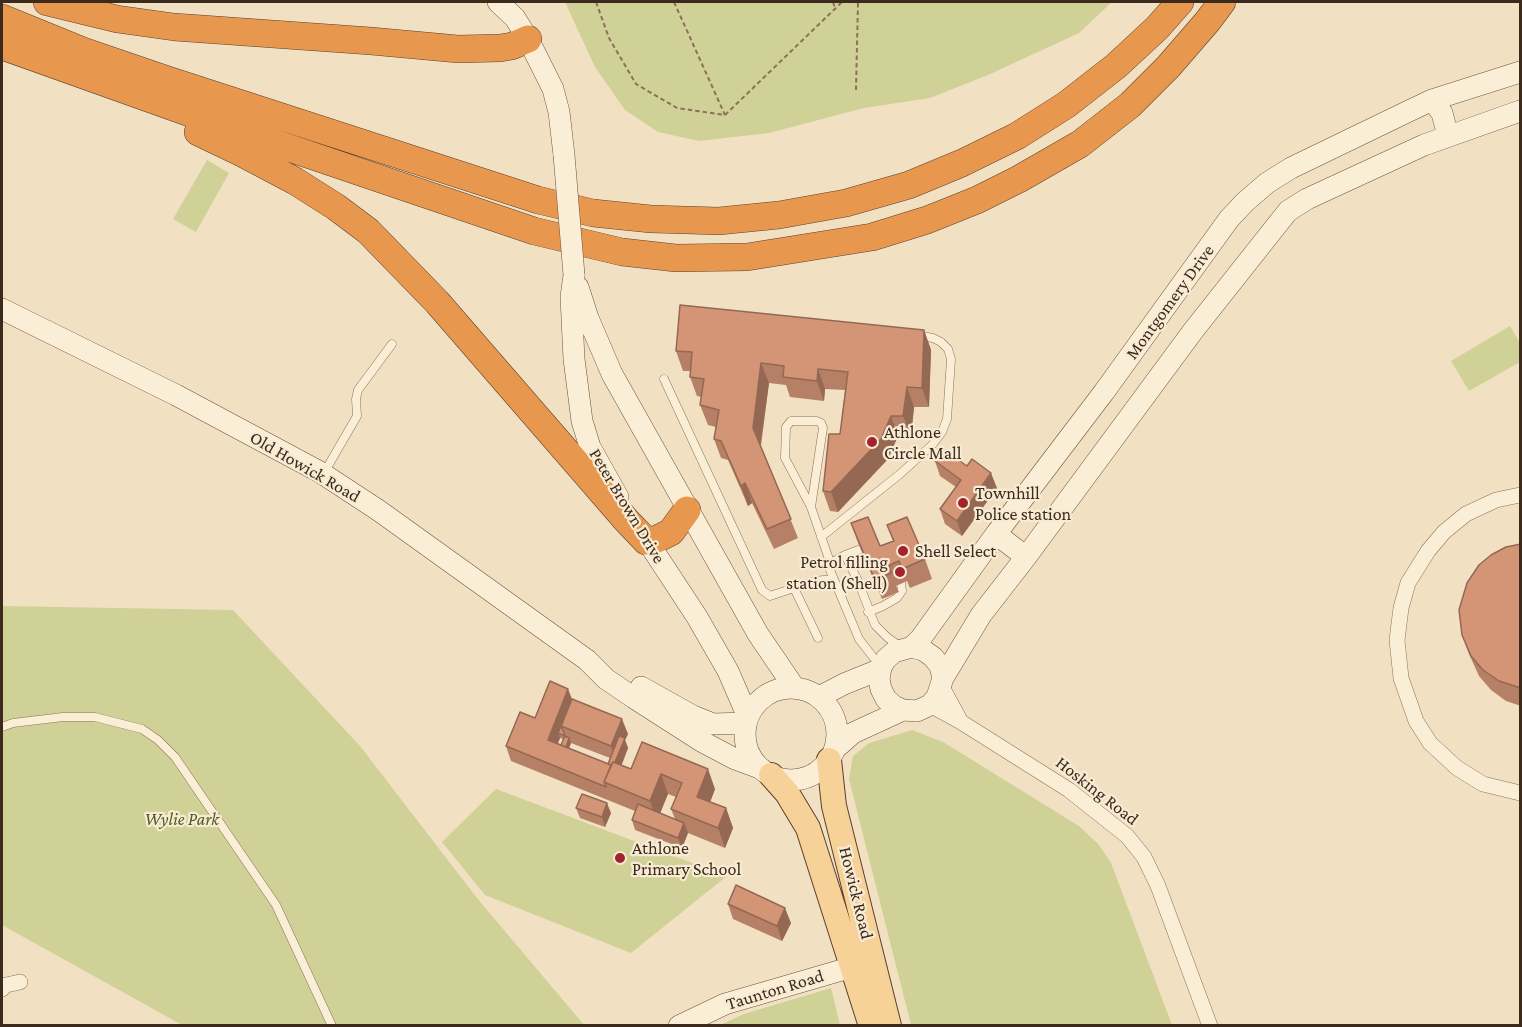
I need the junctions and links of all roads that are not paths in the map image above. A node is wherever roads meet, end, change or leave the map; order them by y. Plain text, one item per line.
1 (47, 2) edge
2 (498, 2) edge
3 (1180, 2) edge
4 (1222, 2) edge
5 (2, 18) edge
6 (528, 39) junction
7 (2, 46) edge
8 (33, 58) junction
9 (1521, 72) edge
10 (1432, 99) junction
11 (1521, 111) edge
12 (1406, 112) junction
13 (1448, 136) junction
14 (1424, 145) junction
15 (574, 275) junction
16 (2, 309) edge
17 (908, 334) edge
18 (392, 344) dead end
19 (664, 379) dead end
20 (323, 474) junction
21 (1521, 495) edge
22 (811, 507) junction
23 (687, 510) junction
24 (996, 534) junction
25 (821, 537) junction
26 (646, 541) junction
27 (861, 549) edge
28 (845, 555) junction
29 (1026, 557) junction
30 (831, 565) junction
31 (833, 579) junction
32 (901, 583) edge
33 (794, 588) junction
34 (868, 612) junction
35 (818, 638) dead end
36 (908, 648) junction
37 (587, 660) junction
38 (881, 668) junction
39 (942, 682) junction
40 (794, 687) junction
41 (819, 697) junction
42 (930, 705) junction
43 (903, 710) junction
44 (747, 720) junction
45 (961, 722) junction
46 (2, 727) edge
47 (832, 754) junction
48 (767, 772) junction
49 (1521, 793) edge
50 (863, 964) junction
51 (20, 982) dead end
52 (2, 989) edge
53 (332, 1026) edge
54 (679, 1026) edge
55 (871, 1026) edge
56 (889, 1026) edge
57 (1210, 1026) edge

1 - 6 highway
2 - 6 street, Peter Brown Drive
3 - 5 highway
4 - 8 highway
6 - 15 street, Peter Brown Drive, bridge
7 - 8 highway
8 - 26 highway
9 - 10 street, Montgomery Drive
10 - 12 street, Montgomery Drive
10 - 13 street
11 - 13 street, Montgomery Drive
12 - 14 street
12 - 24 street, Montgomery Drive
13 - 14 street, Montgomery Drive
14 - 29 street, Montgomery Drive
15 - 23 street, Peter Brown Drive
15 - 26 street, Peter Brown Drive
16 - 20 street, Old Howick Road
17 - 25 lane
18 - 20 lane
19 - 33 lane
20 - 37 street, Old Howick Road
21 - 49 street
22 - 22 lane
22 - 25 lane
23 - 26 highway
23 - 40 street, Peter Brown Drive
24 - 29 street
24 - 36 street, Montgomery Drive
25 - 30 lane
26 - 44 street, Peter Brown Drive
27 - 28 lane
28 - 30 lane
28 - 34 lane
29 - 39 street, Montgomery Drive
30 - 31 lane
31 - 33 lane
31 - 38 lane
32 - 34 lane
33 - 35 lane
34 - 36 lane
36 - 38 street
36 - 39 street
37 - 44 street, Old Howick Road
37 - 48 street, Old Howick Road
38 - 41 street
38 - 43 street
39 - 42 street
39 - 45 street, Hosking Road
40 - 41 street
40 - 44 street
41 - 47 street
42 - 43 street
42 - 45 street, Hosking Road
43 - 47 street
44 - 48 street
45 - 57 street, Hosking Road
46 - 53 lane
47 - 48 street
47 - 50 main road, Howick Road
48 - 50 main road, Howick Road
50 - 54 street, Taunton Road
50 - 55 main road, Howick Road
50 - 56 main road, Howick Road
51 - 52 street

